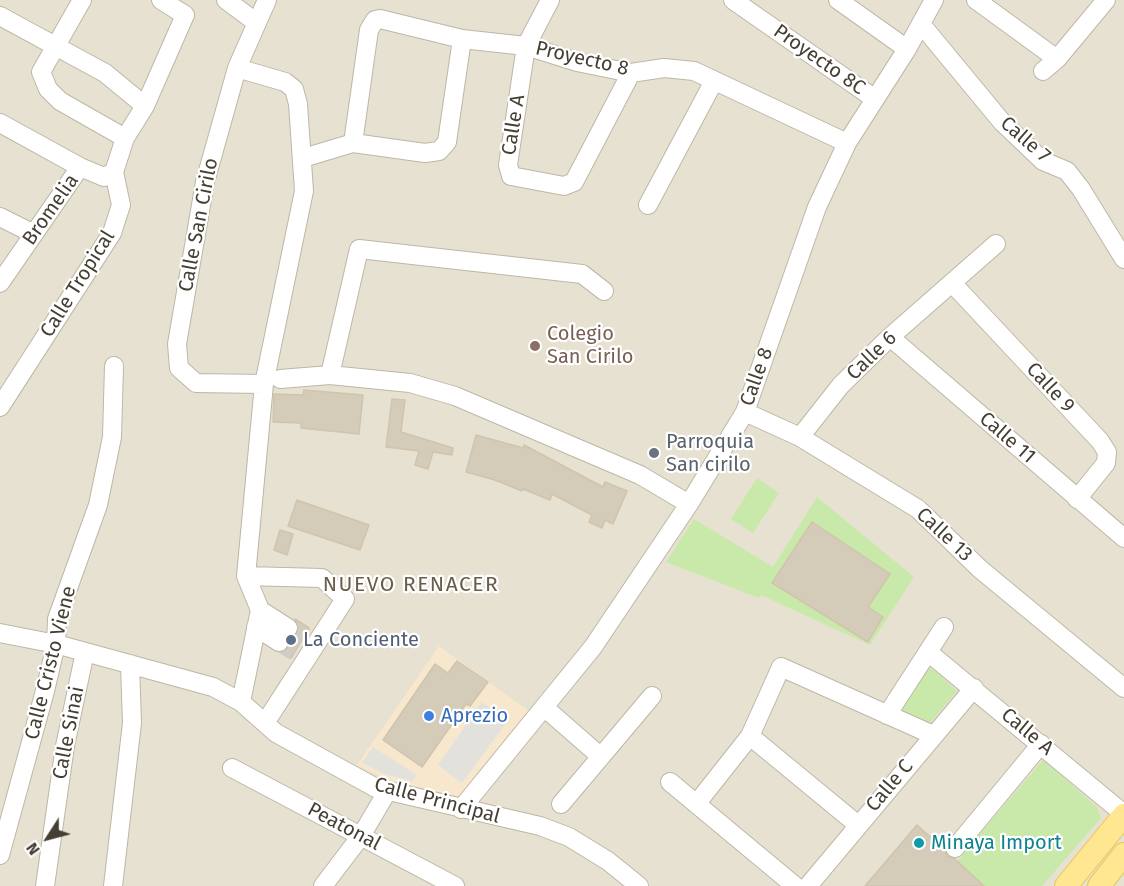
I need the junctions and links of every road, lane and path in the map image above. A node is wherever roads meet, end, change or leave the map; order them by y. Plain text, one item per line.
1 (82, 0) edge
2 (161, 0) edge
3 (226, 0) edge
4 (267, 0) edge
5 (550, 0) edge
6 (733, 0) edge
7 (838, 0) edge
8 (934, 0) edge
9 (976, 0) edge
10 (1101, 1) edge
11 (0, 16) edge
12 (257, 23) junction
13 (921, 24) junction
14 (462, 39) junction
15 (526, 46) junction
16 (57, 47) junction
17 (907, 49) junction
18 (1057, 59) junction
19 (237, 68) junction
20 (1043, 71) dead end
21 (631, 74) junction
22 (714, 81) junction
23 (875, 99) junction
24 (145, 106) junction
25 (0, 123) edge
26 (125, 138) junction
27 (353, 143) junction
28 (847, 143) junction
29 (303, 158) junction
30 (80, 167) junction
31 (114, 172) junction
32 (648, 205) dead end
33 (0, 217) edge
34 (34, 234) junction
35 (996, 243) dead end
36 (1124, 259) edge
37 (0, 283) edge
38 (952, 283) junction
39 (604, 291) dead end
40 (890, 337) junction
41 (114, 366) dead end
42 (330, 375) junction
43 (272, 382) junction
44 (0, 407) edge
45 (745, 412) junction
46 (800, 437) junction
47 (1077, 499) junction
48 (689, 504) junction
49 (1124, 538) edge
50 (246, 576) junction
51 (258, 619) junction
52 (944, 627) dead end
53 (0, 633) edge
54 (284, 635) tunnel mouth
55 (56, 644) junction
56 (85, 652) junction
57 (928, 652) junction
58 (130, 664) junction
59 (974, 688) junction
60 (1124, 688) edge
61 (652, 696) dead end
62 (241, 702) junction
63 (545, 708) junction
64 (887, 715) junction
65 (265, 723) junction
66 (750, 735) junction
67 (933, 735) junction
68 (1041, 744) junction
69 (600, 756) junction
70 (232, 768) dead end
71 (670, 782) dead end
72 (387, 792) junction
73 (697, 803) junction
74 (561, 804) dead end
75 (461, 809) junction
76 (1124, 814) edge
77 (858, 825) junction
78 (361, 836) junction
79 (955, 848) dead end
80 (1124, 854) edge
81 (0, 855) edge
82 (45, 886) edge
83 (113, 886) edge
84 (323, 886) edge
85 (455, 886) edge
86 (639, 886) edge
87 (795, 886) edge
88 (808, 886) edge
89 (1066, 886) edge
90 (1099, 886) edge

1 - 16 street
2 - 24 street, Calle Tropical
3 - 12 street
4 - 12 street, Calle San Cirilo
5 - 15 street, Calle A
6 - 23 street, Proyecto 8C
7 - 17 street
8 - 13 street, Calle 8
9 - 18 street
10 - 18 street
11 - 16 street
12 - 19 street, Calle San Cirilo
13 - 17 street, Calle 8
13 - 36 street, Calle 7
14 - 15 street, Proyecto 8
14 - 27 street
14 - 27 street, Proyecto 8
15 - 21 street, Proyecto 8
15 - 21 street, Calle A
16 - 24 street
16 - 26 street
17 - 23 street, Calle 8
18 - 20 street
19 - 29 street
19 - 43 street, Calle San Cirilo
21 - 22 street, Proyecto 8
22 - 28 street, Proyecto 8
22 - 32 street
23 - 28 street, Calle 8
24 - 26 street, Calle Tropical
25 - 30 street
26 - 31 street, Calle Tropical
27 - 29 street
28 - 45 street, Calle 8
29 - 43 street
30 - 31 street
30 - 34 street, Bromelia
31 - 44 street, Calle Tropical
33 - 34 street
34 - 37 street, Bromelia
35 - 38 street, Calle 6
38 - 40 street, Calle 6
38 - 47 street, Calle 9
39 - 42 street
40 - 46 street, Calle 6
40 - 47 street, Calle 11
41 - 55 street, Calle Cristo Viene
42 - 43 street
42 - 48 street
43 - 50 street
45 - 46 street, Calle 13
45 - 48 street, Calle 8
46 - 60 street, Calle 13
47 - 49 street, Calle 11
48 - 63 street, Calle 8
50 - 51 street
50 - 65 street
51 - 54 street
51 - 62 street
52 - 57 street
53 - 55 street, Calle Principal
55 - 56 street, Calle Principal
55 - 81 street, Calle Cristo Viene
56 - 58 street, Calle Principal
56 - 82 street, Calle Sinai
57 - 59 street, Calle A
57 - 64 street
58 - 62 street, Calle Principal
58 - 83 street
59 - 67 street, Calle C
59 - 68 street, Calle A
61 - 69 street
62 - 65 street, Calle Principal
63 - 69 street
63 - 75 street, Calle 8
64 - 66 street
64 - 67 street
65 - 72 street, Calle Principal
66 - 73 street
66 - 77 street
67 - 77 street, Calle C
68 - 76 street, Calle A
68 - 79 street
69 - 74 street
70 - 78 street, Peatonal
71 - 73 street
72 - 75 street, Calle Principal
72 - 78 street
73 - 87 street
75 - 86 street, Calle Principal
76 - 89 main road
77 - 88 street, Calle C
78 - 84 street
78 - 85 street, Peatonal
80 - 90 main road

